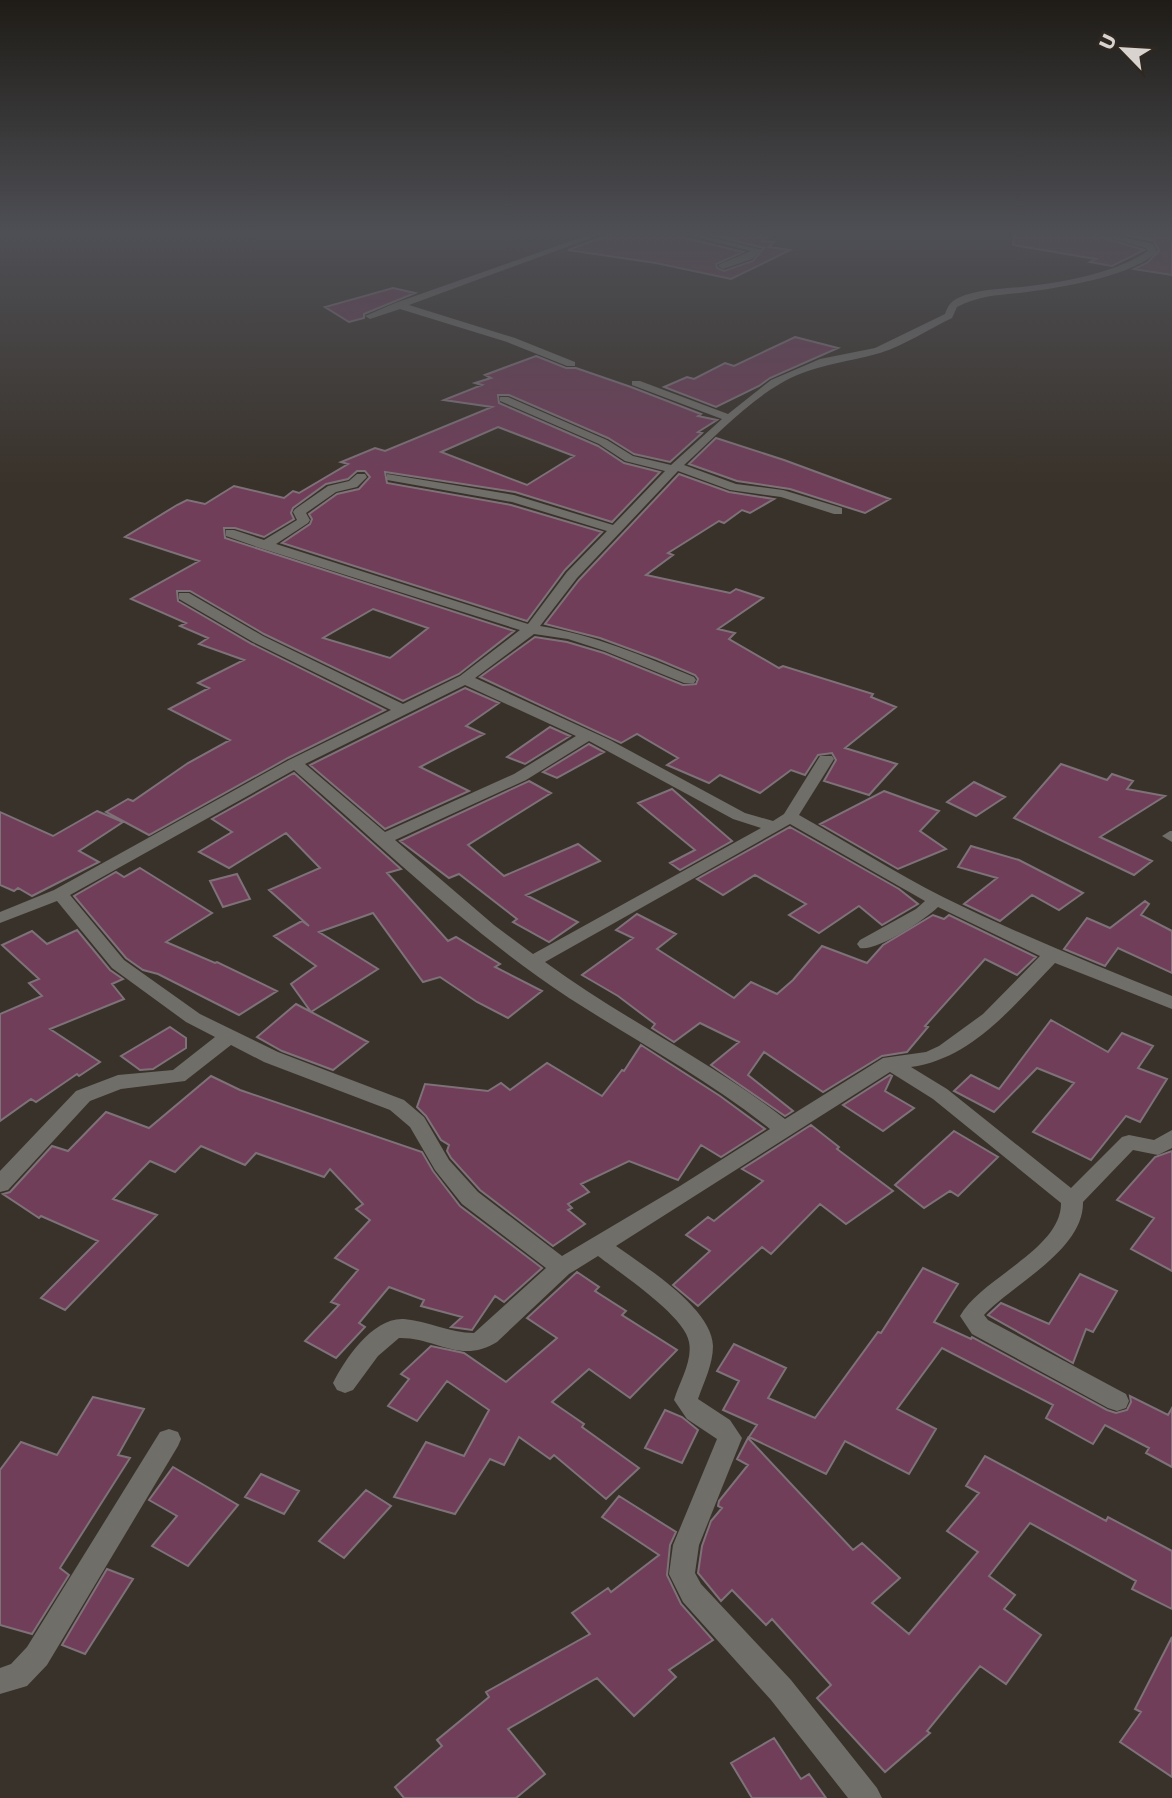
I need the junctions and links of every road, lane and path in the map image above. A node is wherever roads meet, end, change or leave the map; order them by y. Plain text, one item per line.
1 (440, 318) edge
2 (945, 318) edge
3 (571, 364) dead end
4 (636, 383) dead end
5 (504, 400) dead end
6 (730, 418) junction
7 (675, 467) junction
8 (361, 477) dead end
9 (391, 477) dead end
10 (838, 512) dead end
11 (616, 530) junction
12 (230, 533) dead end
13 (265, 545) junction
14 (184, 596) dead end
15 (530, 629) junction
16 (465, 679) junction
17 (689, 680) dead end
18 (402, 710) junction
19 (588, 735) junction
20 (826, 759) dead end
21 (295, 763) junction
22 (783, 822) junction
23 (383, 839) junction
24 (60, 894) junction
25 (936, 900) junction
26 (0, 918) edge
27 (866, 944) dead end
28 (1052, 956) junction
29 (532, 962) junction
30 (1172, 1003) edge
31 (229, 1036) junction
32 (890, 1063) junction
33 (786, 1130) junction
34 (1172, 1138) edge
35 (0, 1184) edge
36 (1072, 1200) junction
37 (599, 1245) junction
38 (561, 1268) junction
39 (345, 1383) dead end
40 (1117, 1401) dead end
41 (169, 1439) dead end
42 (0, 1681) edge
43 (866, 1798) edge

1 - 3 street
2 - 6 street
4 - 6 street
5 - 7 street
6 - 7 street
7 - 10 street
7 - 11 street
8 - 13 street
9 - 11 street
11 - 15 street
12 - 13 street
13 - 15 street
14 - 18 street
15 - 16 street
15 - 17 street
16 - 18 street
16 - 19 street
18 - 21 street
19 - 22 street
19 - 23 street
20 - 22 street
21 - 23 street
21 - 24 street
22 - 25 street
22 - 29 street
23 - 29 street
24 - 26 street
24 - 31 street
25 - 27 street
25 - 28 street
28 - 30 street
28 - 32 street
29 - 33 street
31 - 35 street
31 - 38 street
32 - 33 street
32 - 36 street
33 - 37 street
34 - 36 street
36 - 40 street
37 - 38 street
37 - 43 street
38 - 39 street
41 - 42 street

